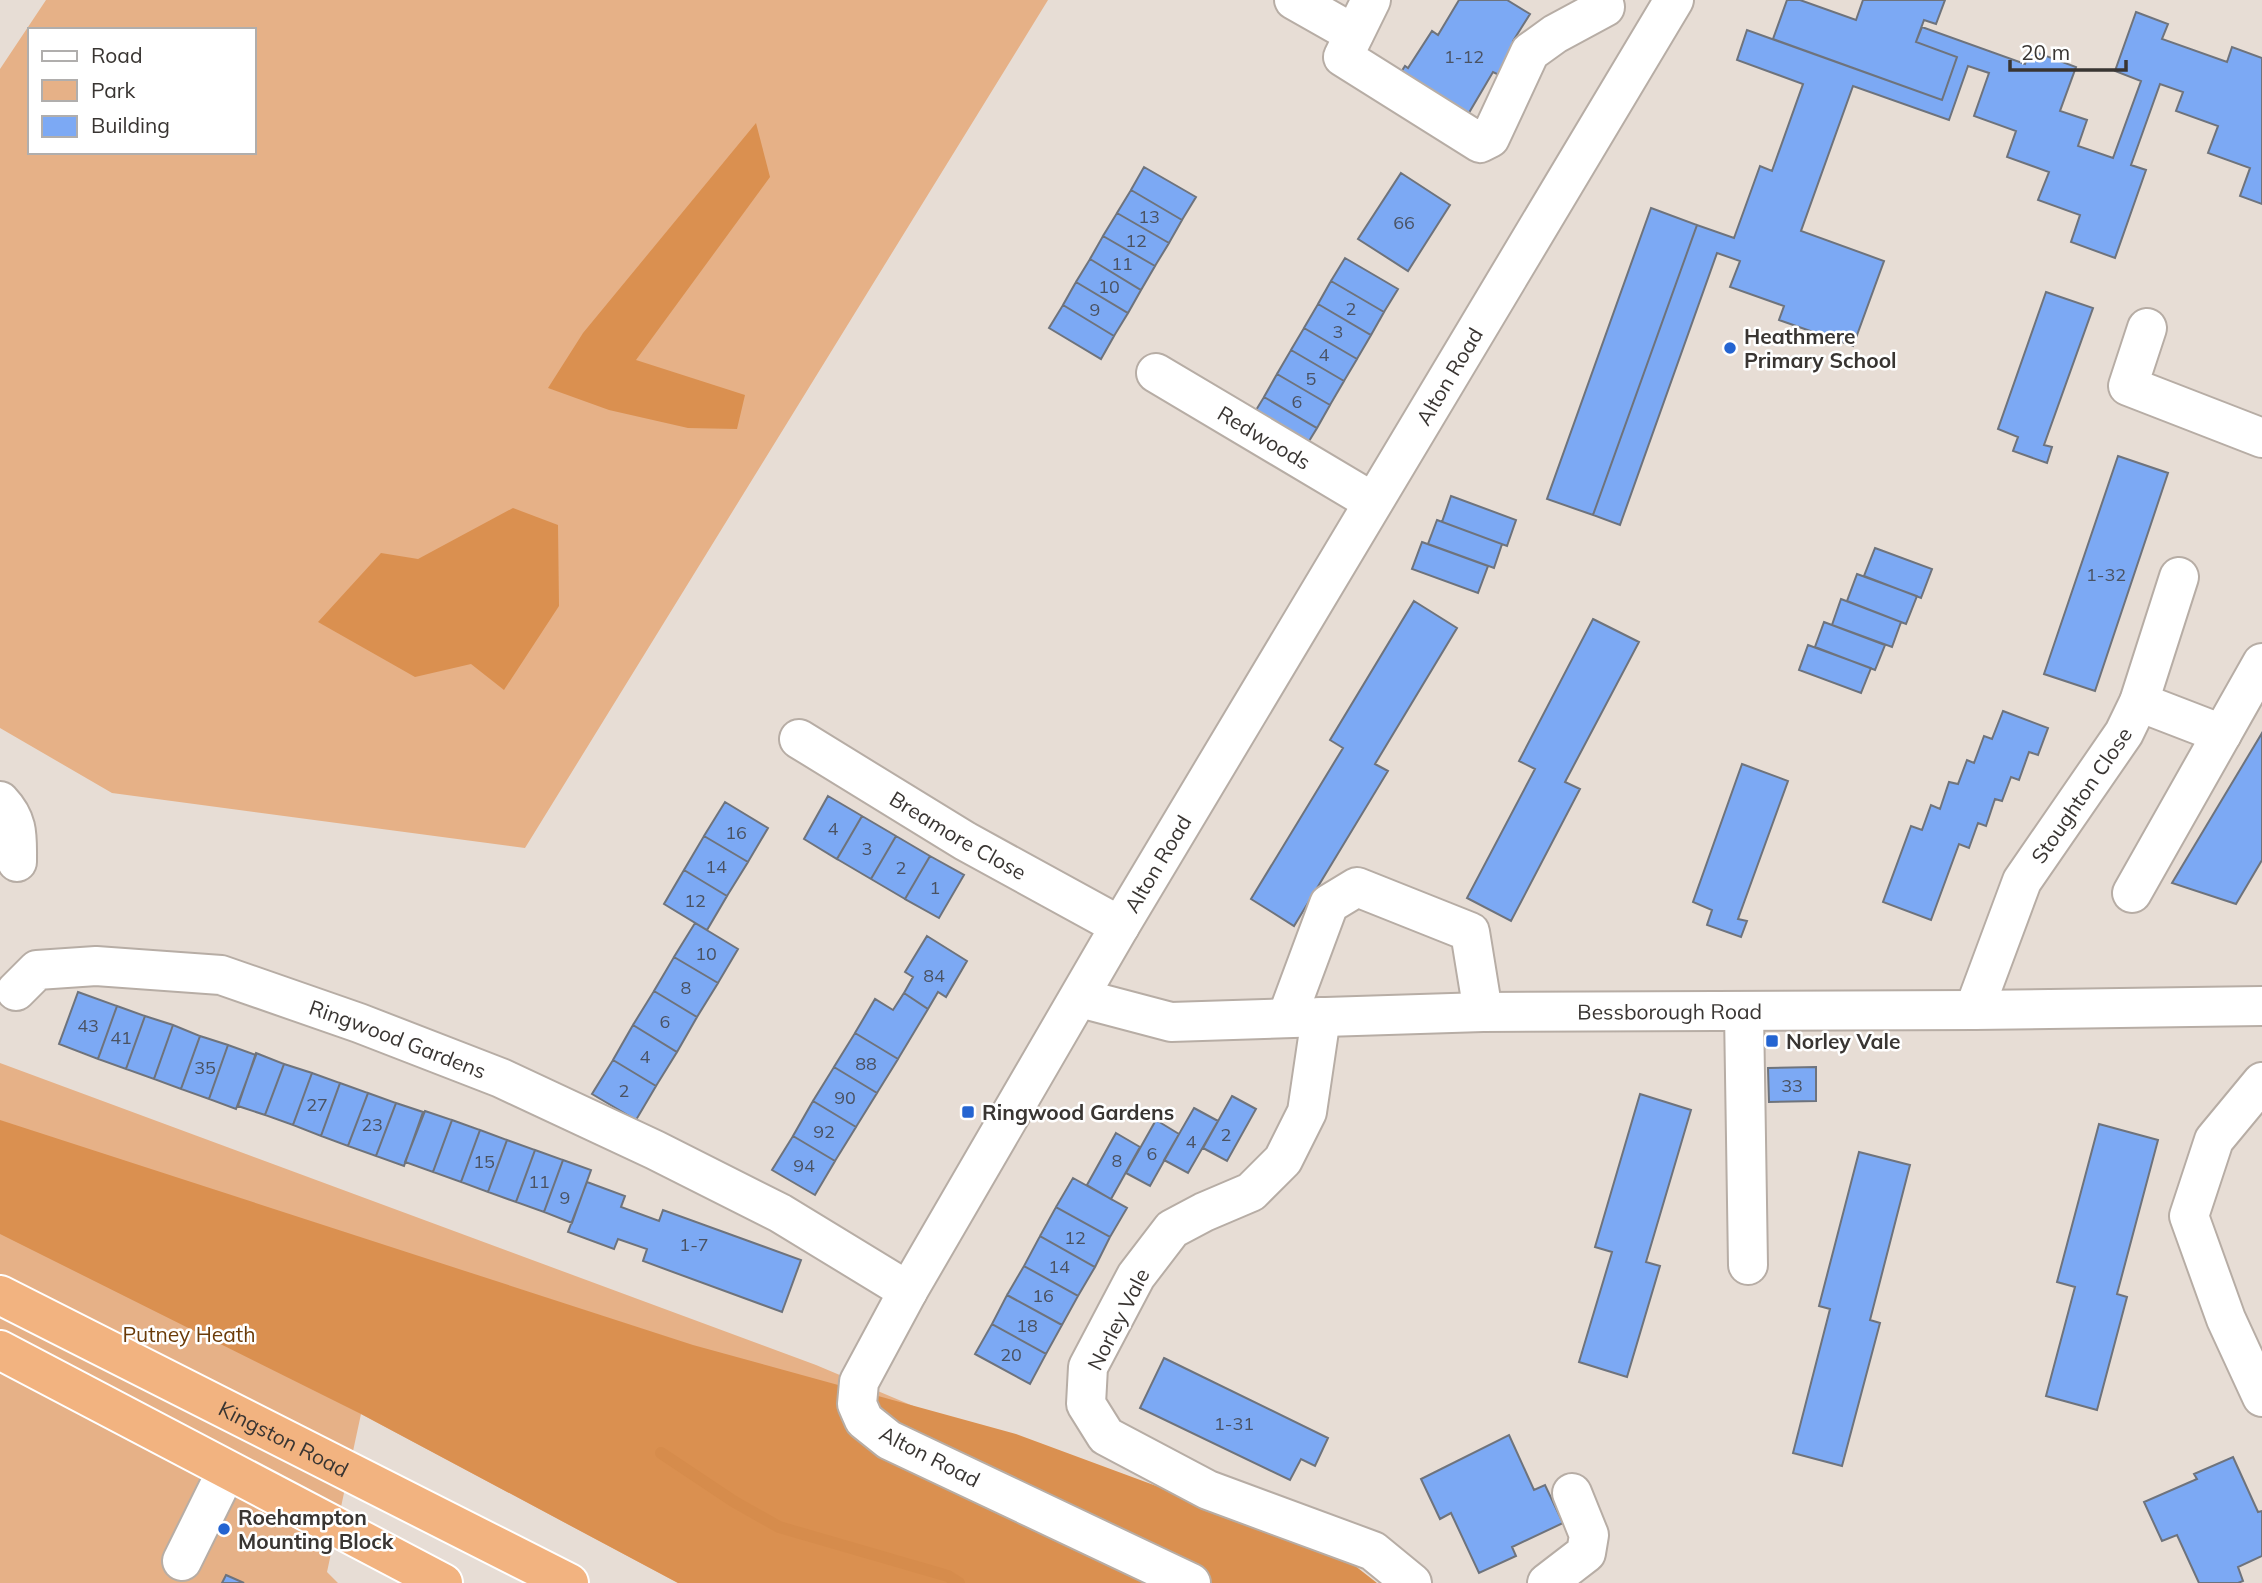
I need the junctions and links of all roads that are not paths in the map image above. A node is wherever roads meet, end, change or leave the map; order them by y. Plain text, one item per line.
1 (1294, 0) edge
2 (1371, 0) edge
3 (1674, 0) edge
4 (1604, 4) edge
5 (1652, 37) junction
6 (1348, 46) junction
7 (2147, 328) dead end
8 (1156, 373) dead end
9 (2262, 438) edge
10 (1373, 502) junction
11 (2179, 577) dead end
12 (2262, 663) edge
13 (2139, 702) junction
14 (2222, 734) junction
15 (799, 740) dead end
16 (0, 801) edge
17 (21, 862) edge
18 (2132, 893) dead end
19 (1120, 926) junction
20 (16, 991) dead end
21 (1080, 998) junction
22 (2262, 1006) edge
23 (1974, 1010) junction
24 (1483, 1012) junction
25 (1744, 1012) junction
26 (1304, 1017) junction
27 (2262, 1082) edge
28 (1748, 1265) dead end
29 (908, 1291) junction
30 (0, 1294) edge
31 (0, 1350) edge
32 (2262, 1397) edge
33 (227, 1470) junction
34 (1572, 1493) dead end
35 (182, 1560) dead end
36 (443, 1583) edge
37 (569, 1583) edge
38 (1191, 1583) edge
39 (1412, 1583) edge
40 (1547, 1583) edge

1 - 6 street
2 - 6 street
3 - 5 street, Alton Road
4 - 5 street
4 - 6 street
5 - 10 street, Alton Road
7 - 9 street
8 - 10 street, Redwoods
10 - 19 street, Alton Road
11 - 13 street, Stoughton Close
12 - 14 street
13 - 14 street
13 - 23 street, Stoughton Close
14 - 18 street
15 - 19 street, Breamore Close
16 - 17 street
19 - 21 street, Alton Road
20 - 29 street, Ringwood Gardens
21 - 26 street, Bessborough Road
21 - 29 street, Alton Road
22 - 23 street, Bessborough Road
23 - 25 street, Bessborough Road
24 - 25 street, Bessborough Road
24 - 26 street, Bessborough Road
24 - 26 street, Norley Vale
25 - 28 street
26 - 39 street, Norley Vale
27 - 32 street
29 - 38 street, Alton Road
30 - 37 highway, Kingston Road
31 - 33 highway
33 - 35 street
33 - 36 highway
34 - 40 street

